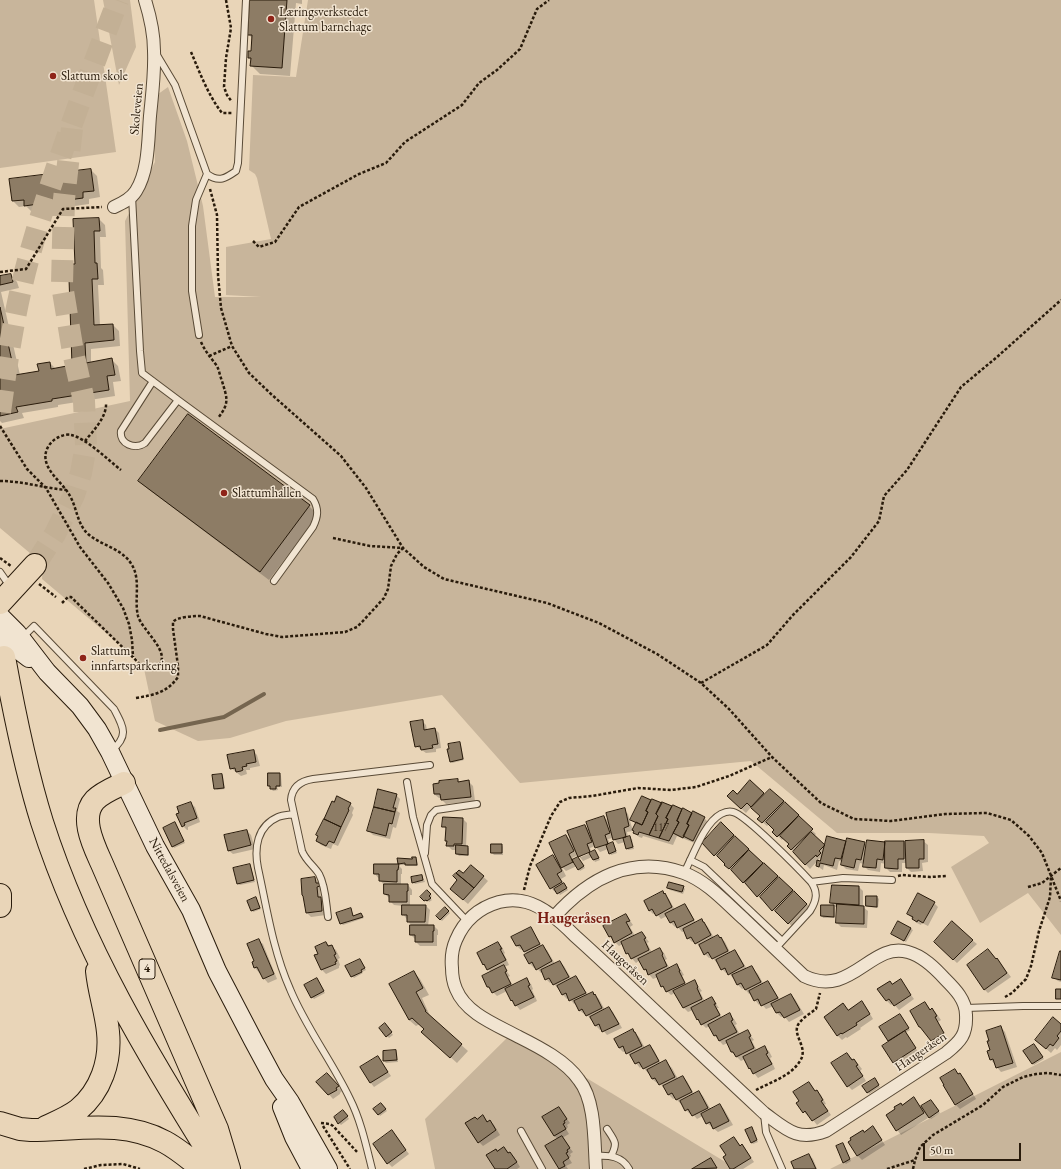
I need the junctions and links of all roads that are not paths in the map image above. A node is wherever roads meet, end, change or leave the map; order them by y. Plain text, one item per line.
1 (145, 0) edge
2 (246, 0) edge
3 (154, 51) junction
4 (207, 174) junction
5 (132, 196) junction
6 (114, 207) road end
7 (199, 335) road end
8 (153, 381) junction
9 (178, 400) junction
10 (0, 572) edge
11 (35, 573) tunnel mouth
12 (274, 581) dead end
13 (4, 599) edge
14 (0, 616) edge
15 (10, 645) edge
16 (110, 752) junction
17 (430, 765) dead end
18 (407, 782) dead end
19 (124, 783) junction
20 (477, 804) dead end
21 (294, 814) junction
22 (424, 856) junction
23 (690, 860) junction
24 (684, 873) junction
25 (892, 880) road end
26 (811, 882) junction
27 (0, 895) edge
28 (0, 906) edge
29 (328, 917) dead end
30 (554, 917) junction
31 (467, 921) junction
32 (778, 945) junction
33 (96, 956) junction
34 (1061, 1006) edge
35 (966, 1008) junction
36 (274, 1079) junction
37 (764, 1113) junction
38 (0, 1123) edge
39 (39, 1130) junction
40 (521, 1130) dead end
41 (607, 1130) dead end
42 (595, 1156) junction
43 (611, 1156) junction
44 (202, 1169) edge
45 (219, 1169) edge
46 (229, 1169) edge
47 (311, 1169) edge
48 (328, 1169) edge
49 (372, 1169) edge
50 (542, 1169) edge
51 (596, 1169) edge
52 (629, 1169) edge
53 (782, 1169) edge

1 - 3 street, Skoleveien
2 - 4 lane
3 - 4 lane
3 - 5 street, Skoleveien
4 - 7 lane
5 - 6 street, Skoleveien
5 - 8 lane
8 - 9 lane
8 - 9 lane
9 - 12 lane
10 - 13 lane
11 - 13 highway
14 - 15 main road, Nittedalsveien
15 - 16 main road, Nittedalsveien
15 - 16 lane
15 - 33 highway
16 - 19 main road, Nittedalsveien
17 - 21 lane
18 - 22 lane
19 - 36 main road, Nittedalsveien
19 - 46 highway, 4
20 - 22 lane
21 - 29 lane
21 - 49 lane
22 - 31 lane
23 - 24 lane
23 - 26 lane
23 - 32 lane
24 - 30 street, Haugeråsen
24 - 32 street, Haugeråsen
25 - 26 lane
26 - 32 lane
27 - 28 highway
30 - 31 street, Haugeråsen
30 - 37 street, Haugeråsen
31 - 42 street, Haugeråsen
32 - 35 street, Haugeråsen
33 - 39 highway
33 - 45 highway
34 - 35 lane
35 - 37 street, Haugeråsen
36 - 47 main road, Nittedalsveien
36 - 48 main road, Nittedalsveien
37 - 53 lane
38 - 39 highway
39 - 44 highway
40 - 50 lane
41 - 43 lane
42 - 43 lane
42 - 51 street, Haugeråsen
43 - 52 lane

